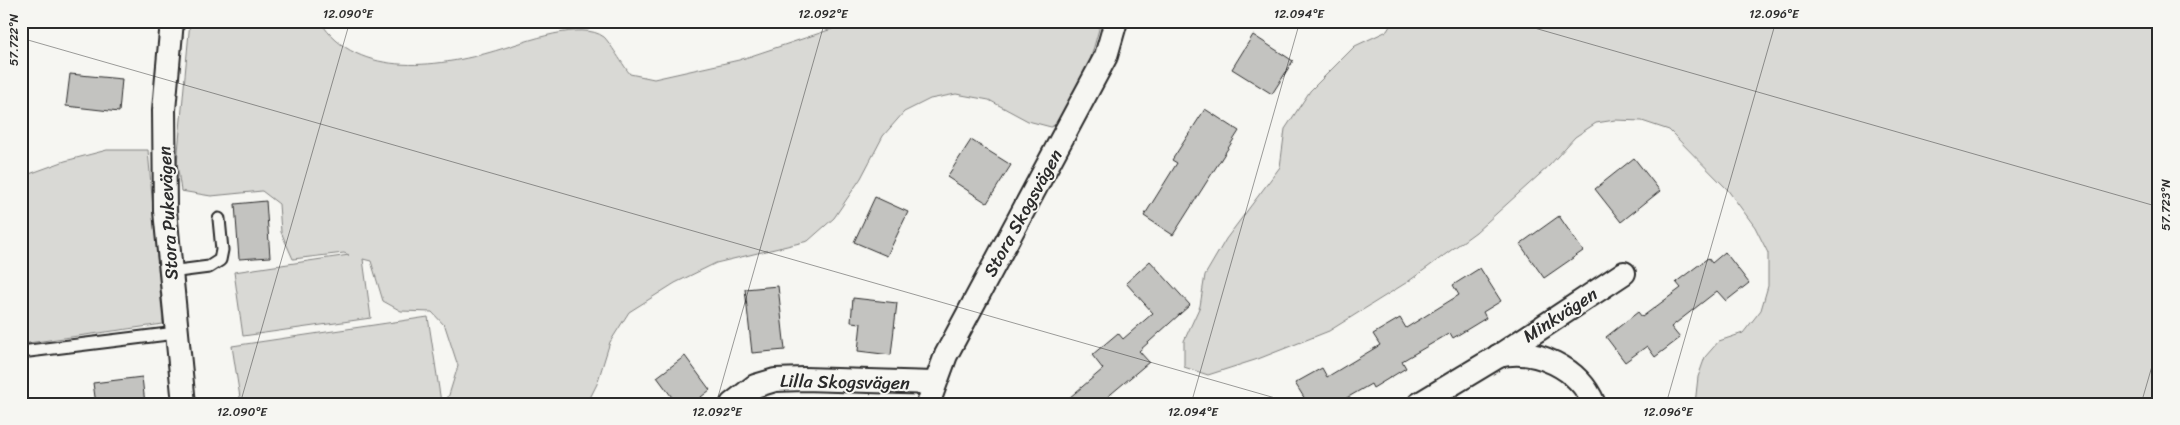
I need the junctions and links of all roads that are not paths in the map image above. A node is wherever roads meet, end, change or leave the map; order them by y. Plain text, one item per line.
1 (172, 21) edge
2 (1116, 21) edge
3 (219, 219) dead end
4 (170, 272) junction
5 (1624, 273) dead end
6 (176, 333) junction
7 (21, 352) edge
8 (1497, 356) junction
9 (931, 393) edge
10 (184, 404) edge
11 (732, 404) edge
12 (1419, 404) edge
13 (1594, 404) edge

1 - 4 street, Stora Pukevägen
2 - 9 street, Stora Skogsvägen
3 - 4 lane
4 - 6 street, Stora Pukevägen
5 - 8 street, Minkvägen
6 - 7 lane
6 - 10 street, Stora Pukevägen
8 - 12 street, Minkvägen
8 - 13 street, Minkvägen
9 - 11 street, Lilla Skogsvägen

